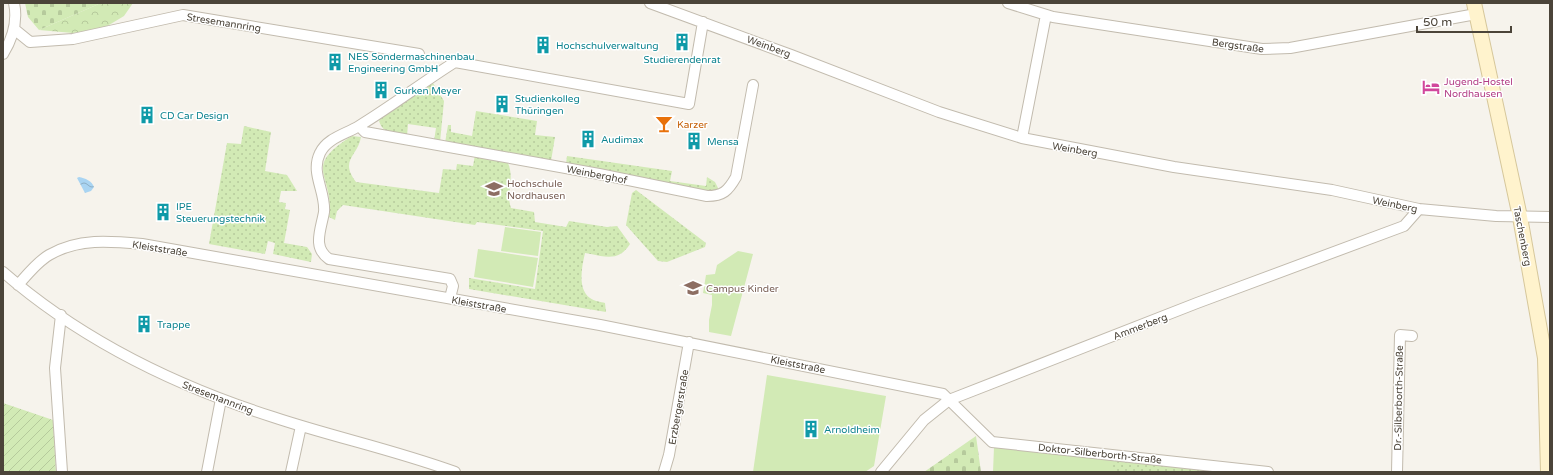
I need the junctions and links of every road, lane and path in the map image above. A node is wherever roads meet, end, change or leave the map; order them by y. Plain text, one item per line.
1 (14, 3) edge
2 (650, 3) edge
3 (1008, 3) edge
4 (1475, 9) edge
5 (1046, 15) junction
6 (702, 22) junction
7 (14, 29) junction
8 (3, 54) edge
9 (419, 54) dead end
10 (753, 85) dead end
11 (359, 126) junction
12 (1022, 138) junction
13 (1419, 209) junction
14 (1520, 217) junction
15 (1550, 218) edge
16 (3, 272) edge
17 (18, 285) junction
18 (450, 298) junction
19 (61, 315) junction
20 (1412, 336) dead end
21 (689, 342) junction
22 (1548, 358) edge
23 (221, 399) junction
24 (949, 400) junction
25 (301, 426) junction
26 (62, 472) edge
27 (207, 472) edge
28 (291, 472) edge
29 (455, 472) edge
30 (664, 472) edge
31 (881, 472) edge
32 (1268, 472) edge
33 (1397, 472) edge
34 (1548, 472) edge

1 - 7 street
2 - 6 street, Weinberg
3 - 5 street, Bergstraße
4 - 5 street, Bergstraße
4 - 14 main road, Taschenberg
5 - 12 street
6 - 11 street
6 - 12 street, Weinberg
7 - 8 street
7 - 9 street, Stresemannring
10 - 11 street, Weinberghof
11 - 18 street
12 - 13 street, Weinberg
13 - 14 street, Weinberg
13 - 24 street, Ammerberg
14 - 15 street, Weinberg
14 - 22 main road, Taschenberg
16 - 17 street, Stresemannring
17 - 18 street, Kleiststraße
17 - 19 street, Stresemannring
18 - 21 street, Kleiststraße
19 - 23 street, Stresemannring
19 - 26 street
20 - 33 street, Dr.-Silberborth-Straße
21 - 24 street, Kleiststraße
21 - 30 street, Erzbergerstraße
22 - 34 main road, Taschenberg
23 - 25 street, Stresemannring
23 - 27 street
24 - 31 street, Ammerberg
24 - 32 street, Doktor-Silberborth-Straße
25 - 28 street
25 - 29 street, Stresemannring

